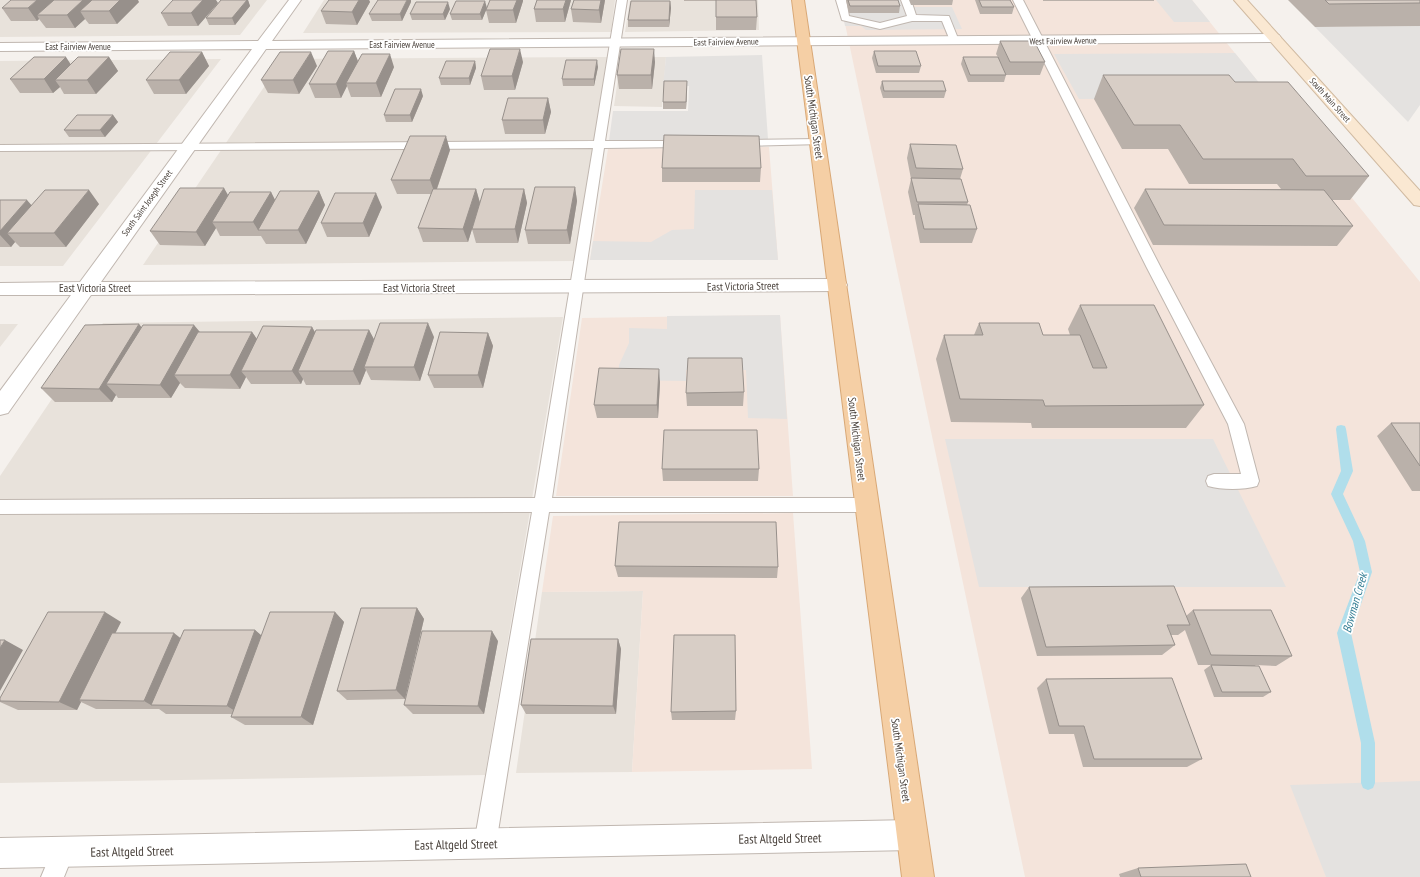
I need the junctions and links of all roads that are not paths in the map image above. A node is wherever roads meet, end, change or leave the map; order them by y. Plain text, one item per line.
1 (295, 0) edge
2 (622, 0) edge
3 (798, 0) edge
4 (841, 0) edge
5 (906, 0) edge
6 (1018, 0) edge
7 (1240, 0) edge
8 (876, 13) edge
9 (912, 18) junction
10 (880, 26) junction
11 (1274, 38) junction
12 (1040, 41) junction
13 (804, 42) junction
14 (885, 42) junction
15 (954, 42) junction
16 (616, 44) junction
17 (262, 46) junction
18 (0, 48) edge
19 (818, 142) junction
20 (694, 143) edge
21 (725, 143) edge
22 (599, 144) junction
23 (188, 147) junction
24 (0, 148) edge
25 (1420, 200) edge
26 (838, 285) junction
27 (86, 288) junction
28 (577, 288) junction
29 (0, 289) edge
30 (0, 407) edge
31 (1214, 481) dead end
32 (542, 504) junction
33 (866, 505) junction
34 (0, 507) edge
35 (912, 835) junction
36 (485, 844) junction
37 (0, 853) edge
38 (58, 865) edge
39 (918, 877) edge

1 - 17 street, South Saint Joseph Street
2 - 16 lane
3 - 13 main road, South Michigan Street
4 - 10 lane
5 - 9 lane
6 - 12 lane
7 - 11 main road, South Main Street
8 - 10 lane
9 - 10 lane
9 - 15 lane
10 - 14 lane
11 - 12 street, West Fairview Avenue
11 - 25 main road, South Main Street
12 - 15 street, West Fairview Avenue
12 - 31 lane
13 - 14 street, West Fairview Avenue
13 - 16 street, East Fairview Avenue
13 - 19 main road, South Michigan Street
14 - 15 street, West Fairview Avenue
16 - 17 street, East Fairview Avenue
16 - 22 lane
17 - 18 street, East Fairview Avenue
17 - 23 street, South Saint Joseph Street
19 - 21 lane
19 - 26 main road, South Michigan Street
20 - 22 lane
22 - 23 lane
22 - 28 lane
23 - 24 lane
23 - 27 street, South Saint Joseph Street
26 - 28 street, East Victoria Street
26 - 33 main road, South Michigan Street
27 - 28 street, East Victoria Street
27 - 29 street, East Victoria Street
27 - 30 street, South Saint Joseph Street
28 - 32 lane
32 - 33 lane
32 - 34 lane
32 - 36 lane
33 - 35 main road, South Michigan Street
35 - 36 street, East Altgeld Street
35 - 39 main road, South Michigan Street
36 - 38 street, East Altgeld Street
37 - 38 street, East Altgeld Street

